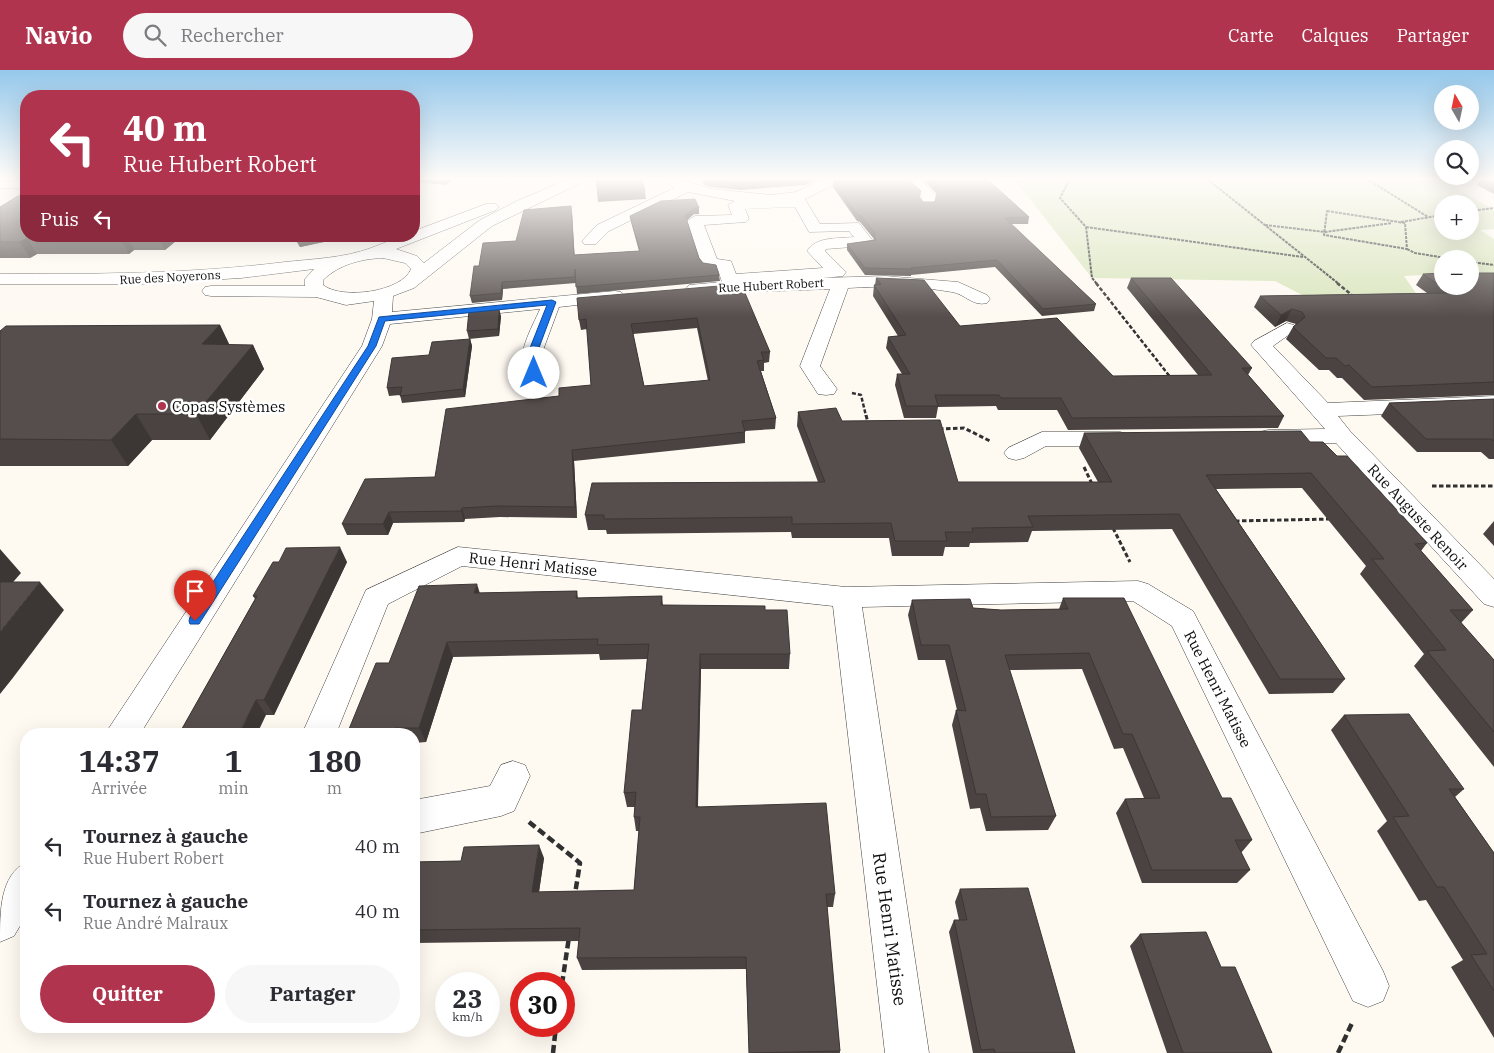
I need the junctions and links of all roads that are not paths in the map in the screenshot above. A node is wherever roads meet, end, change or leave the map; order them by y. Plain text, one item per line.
1 (444, 225) edge
2 (484, 225) edge
3 (609, 225) edge
4 (696, 225) edge
5 (813, 225) edge
6 (420, 234) edge
7 (590, 241) dead end
8 (400, 242) edge
9 (369, 254) junction
10 (339, 260) junction
11 (710, 264) joint
12 (417, 276) junction
13 (0, 279) edge
14 (841, 282) junction
15 (0, 291) edge
16 (678, 291) edge
17 (318, 292) junction
18 (630, 295) edge
19 (981, 299) dead end
20 (552, 302) junction
21 (383, 306) junction
22 (1287, 329) edge
23 (534, 373) dead end
24 (826, 389) road end
25 (1494, 403) edge
26 (1322, 410) junction
27 (1342, 436) junction
28 (1246, 437) edge
29 (1139, 438) edge
30 (1016, 453) road end
31 (846, 597) junction
32 (1494, 598) edge
33 (126, 728) edge
34 (321, 728) edge
35 (507, 788) road end
36 (420, 815) edge
37 (20, 890) edge
38 (0, 922) edge
39 (1368, 986) dead end
40 (907, 1053) edge

1 - 6 street
2 - 12 street
3 - 7 street
4 - 11 street
5 - 11 street
8 - 9 street
9 - 10 street, Rue des Noyerons
9 - 12 street
10 - 13 street, Rue des Noyerons
10 - 17 street
12 - 21 street
14 - 16 street, Rue Hubert Robert
14 - 19 street, Rue Hubert Robert
14 - 24 street, Rue Hubert Robert
15 - 17 street, Rue des Noyerons
17 - 21 street, Rue des Noyerons
18 - 20 street
20 - 21 street
20 - 23 street
21 - 33 street
22 - 26 street, Rue Auguste Renoir
25 - 26 street
26 - 27 street, Rue Auguste Renoir
27 - 28 street
27 - 32 street, Rue Auguste Renoir
29 - 30 street
31 - 34 street, Rue Henri Matisse
31 - 39 street, Rue Henri Matisse
31 - 40 street, Rue Henri Matisse
35 - 36 street
37 - 38 street

